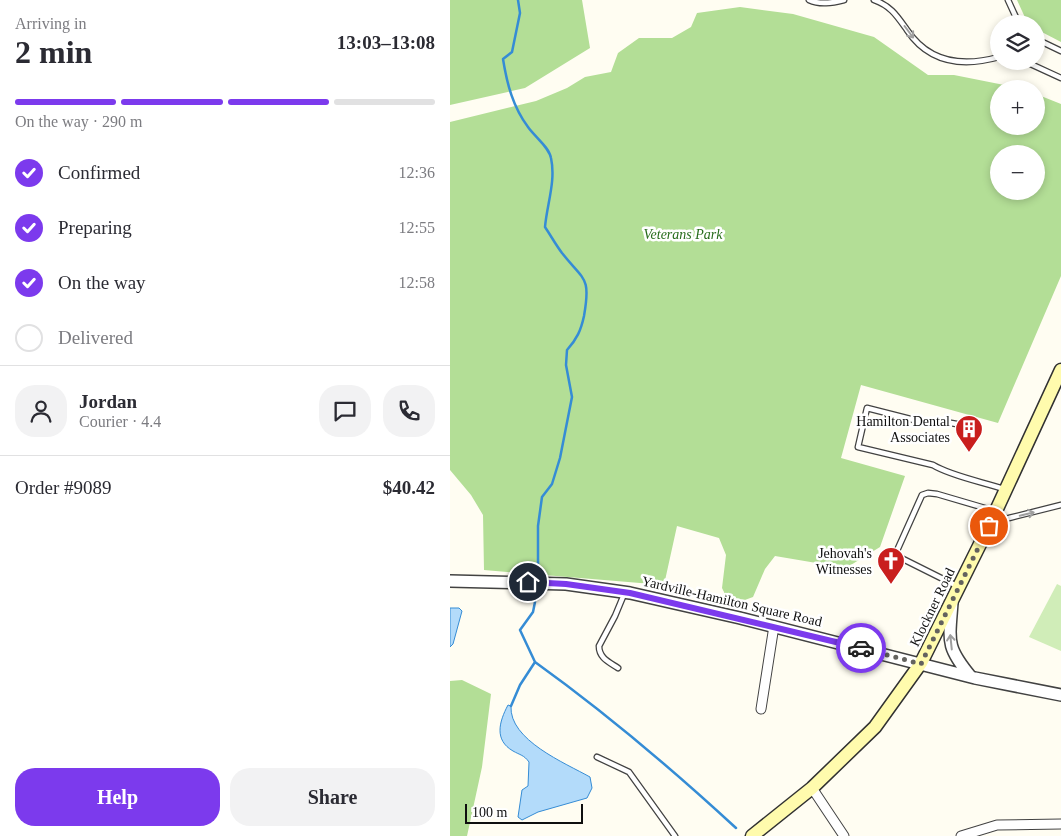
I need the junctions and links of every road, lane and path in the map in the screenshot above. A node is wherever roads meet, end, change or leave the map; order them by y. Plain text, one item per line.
1 (809, 0) edge
2 (844, 0) edge
3 (874, 0) edge
4 (1008, 0) edge
5 (1015, 15) edge
6 (1045, 43) edge
7 (1061, 50) edge
8 (990, 59) edge
9 (1044, 70) edge
10 (1061, 78) edge
11 (1061, 370) edge
12 (962, 425) dead end
13 (1006, 490) junction
14 (1061, 505) edge
15 (994, 516) junction
16 (450, 581) edge
17 (958, 587) junction
18 (625, 592) junction
19 (952, 600) junction
20 (774, 626) junction
21 (921, 664) junction
22 (618, 668) dead end
23 (971, 677) junction
24 (1061, 695) edge
25 (761, 709) dead end
26 (597, 757) dead end
27 (812, 788) junction
28 (1061, 824) edge
29 (675, 836) edge
30 (752, 836) edge
31 (844, 836) edge
32 (961, 836) edge

1 - 2 lane
3 -> 8 lane
4 - 5 lane
6 - 7 lane
9 - 10 lane
11 - 13 main road, Klockner Road
12 - 13 lane
13 - 15 main road, Klockner Road
15 -> 14 lane
15 - 17 main road, Klockner Road
15 - 17 lane
16 - 18 street, Yardville-Hamilton Square Road
17 - 19 main road, Klockner Road
18 - 20 street, Yardville-Hamilton Square Road
18 - 22 lane
19 - 21 main road, Klockner Road
23 -> 19 street
20 - 21 street, Yardville-Hamilton Square Road
20 - 25 street
21 - 23 street, Yardville-Hamilton Square Road
21 - 27 main road, Klockner Road
23 - 24 street, Yardville-Hamilton Square Road
26 - 29 lane
27 - 30 main road, Klockner Road
27 - 31 street
28 - 32 street

